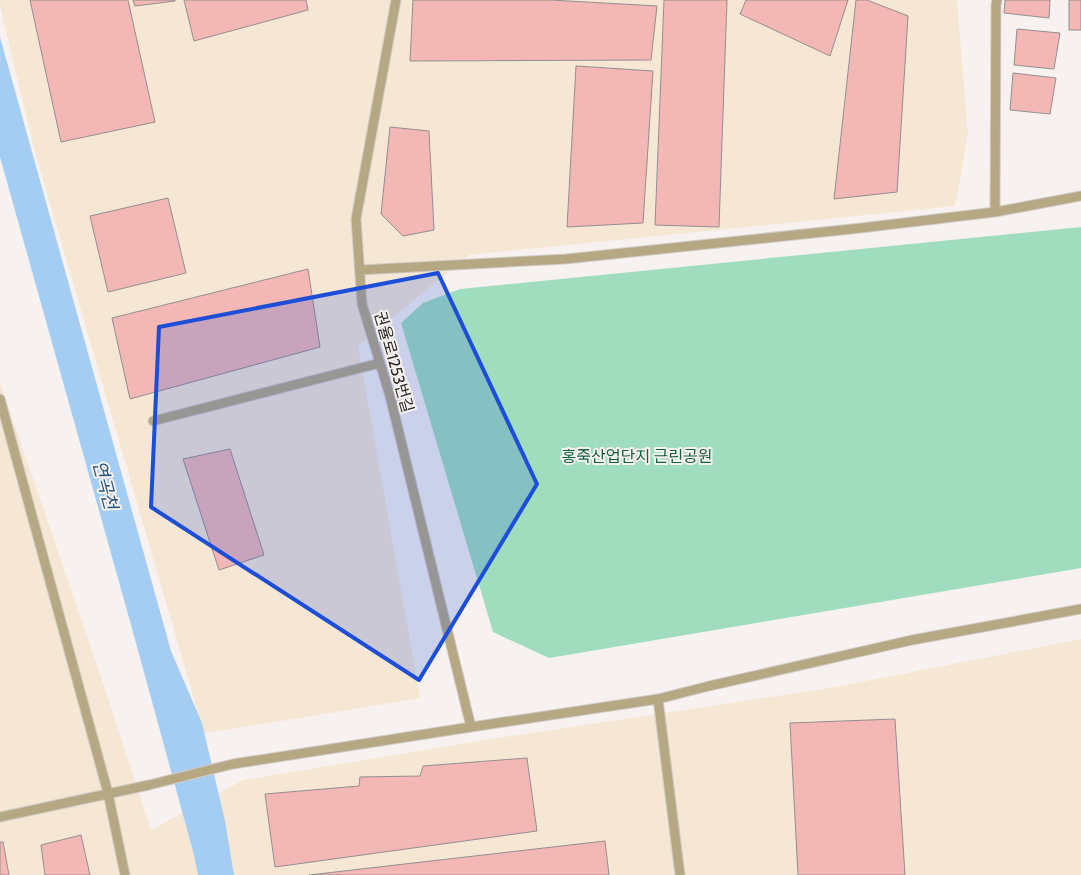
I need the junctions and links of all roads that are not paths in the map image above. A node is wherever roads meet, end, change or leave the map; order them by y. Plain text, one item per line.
1 (396, 0) edge
2 (997, 0) edge
3 (1081, 196) edge
4 (995, 212) junction
5 (360, 270) junction
6 (380, 363) junction
7 (0, 398) edge
8 (153, 422) dead end
9 (1081, 609) edge
10 (658, 699) junction
11 (471, 727) junction
12 (108, 794) junction
13 (0, 817) edge
14 (125, 875) edge
15 (680, 875) edge

1 - 5 lane, 권율로1253번길
2 - 4 lane
3 - 4 lane
4 - 5 lane
5 - 6 lane, 권율로1253번길
6 - 8 lane
6 - 11 lane, 권율로1253번길
7 - 12 lane
9 - 10 lane
10 - 11 lane
10 - 15 lane
11 - 12 lane
12 - 13 lane
12 - 14 lane

